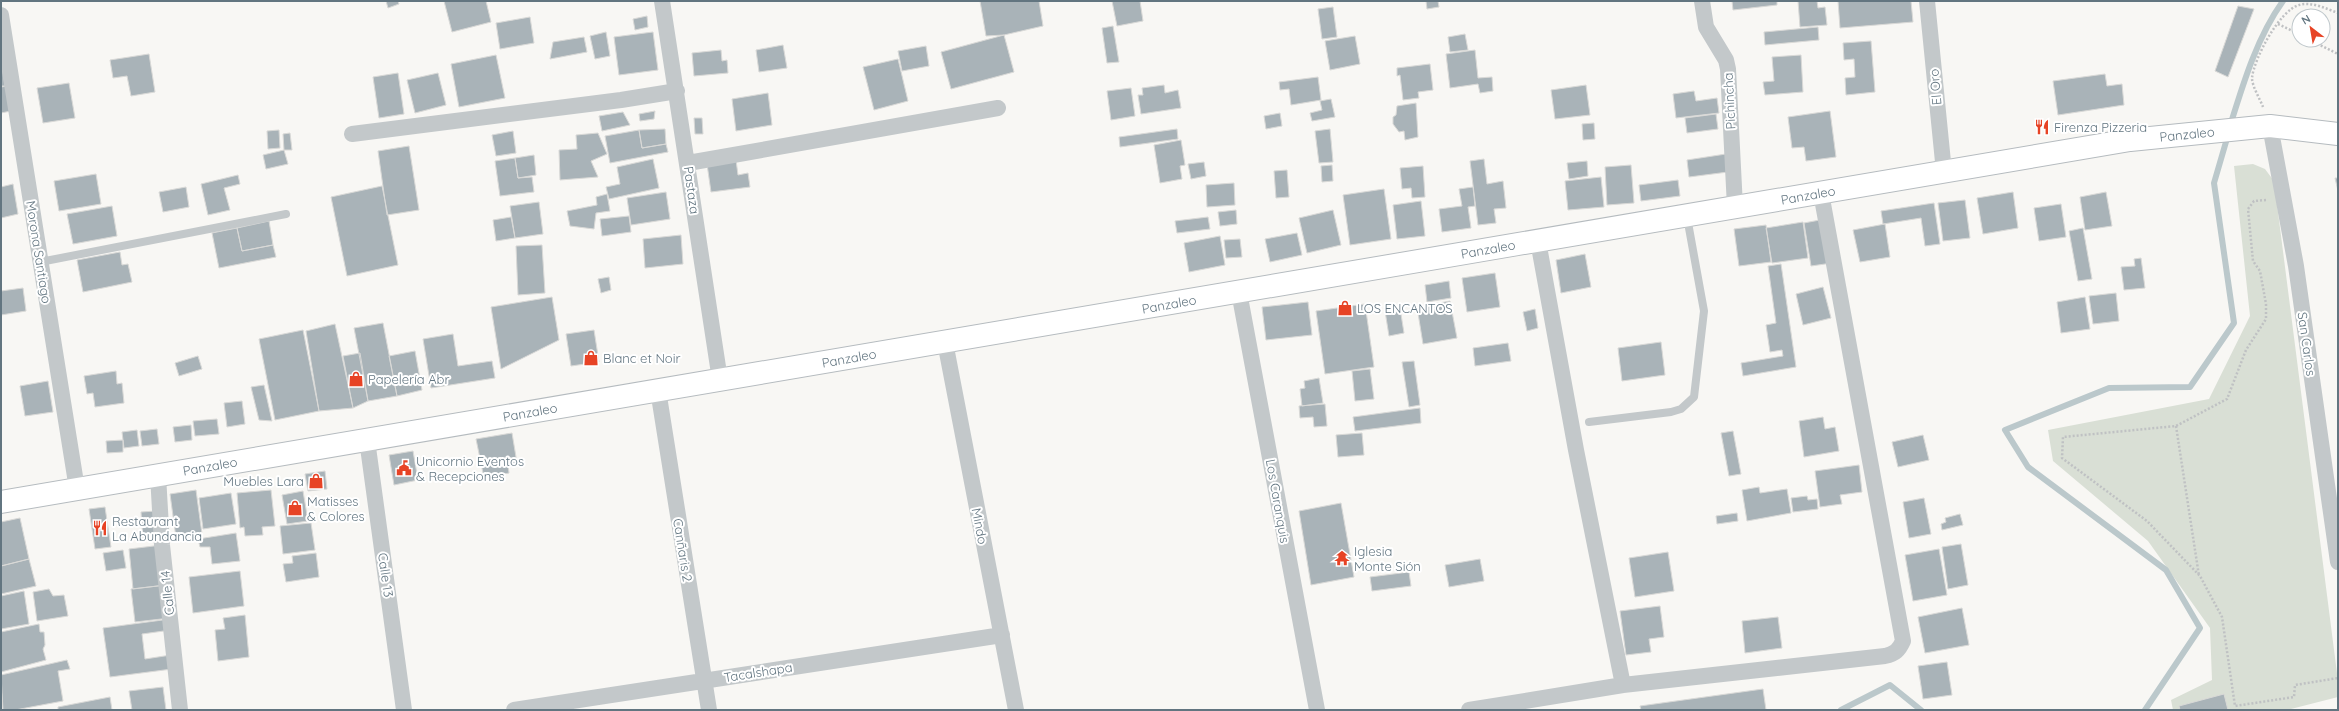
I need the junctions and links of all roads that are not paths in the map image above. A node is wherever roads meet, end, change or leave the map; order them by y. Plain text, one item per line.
1 (662, 1) edge
2 (1702, 1) edge
3 (1927, 1) edge
4 (1, 16) edge
5 (677, 91) junction
6 (998, 108) dead end
7 (2263, 127) junction
8 (352, 134) dead end
9 (2338, 134) edge
10 (688, 163) junction
11 (1944, 172) junction
12 (1821, 193) junction
13 (1735, 208) junction
14 (286, 214) dead end
15 (1686, 216) junction
16 (1538, 241) junction
17 (40, 262) junction
18 (1239, 292) junction
19 (945, 342) junction
20 (720, 380) junction
21 (658, 390) junction
22 (1589, 422) dead end
23 (367, 440) junction
24 (158, 475) junction
25 (77, 489) junction
26 (1, 502) edge
27 (2338, 562) edge
28 (1002, 635) junction
29 (704, 680) junction
30 (1623, 685) junction
31 (180, 710) edge
32 (404, 710) edge
33 (514, 710) edge
34 (709, 710) edge
35 (1016, 710) edge
36 (1317, 710) edge
37 (1469, 710) edge

1 - 5 street, Pastaza
2 - 13 street, Pichincha
3 - 11 street, El Oro
4 - 17 street, Morona Santiago
5 - 8 street
5 - 10 street, Pastaza
6 - 10 street
7 - 9 street, Panzaleo
7 - 11 street, Panzaleo
7 - 27 street, San Carlos
10 - 20 street, Pastaza
11 - 12 street, Panzaleo
12 - 13 street, Panzaleo
12 - 30 street
13 - 15 street, Panzaleo
14 - 17 lane
15 - 16 street, Panzaleo
15 - 22 lane
16 - 18 street, Panzaleo
16 - 30 street
17 - 25 street, Morona Santiago
18 - 19 street, Panzaleo
18 - 36 street, Los Caranquis
19 - 20 street, Panzaleo
19 - 28 street, Mindo
20 - 21 street, Panzaleo
21 - 23 street, Panzaleo
21 - 29 street, Canñaris 2
23 - 24 street, Panzaleo
23 - 32 street, Calle 13
24 - 25 street, Panzaleo
24 - 31 street, Calle 14
25 - 26 street, Panzaleo
28 - 29 street, Tacalshapa
28 - 35 street, Mindo
29 - 33 street, Tacalshapa
29 - 34 street, Canñaris 2
30 - 37 street

